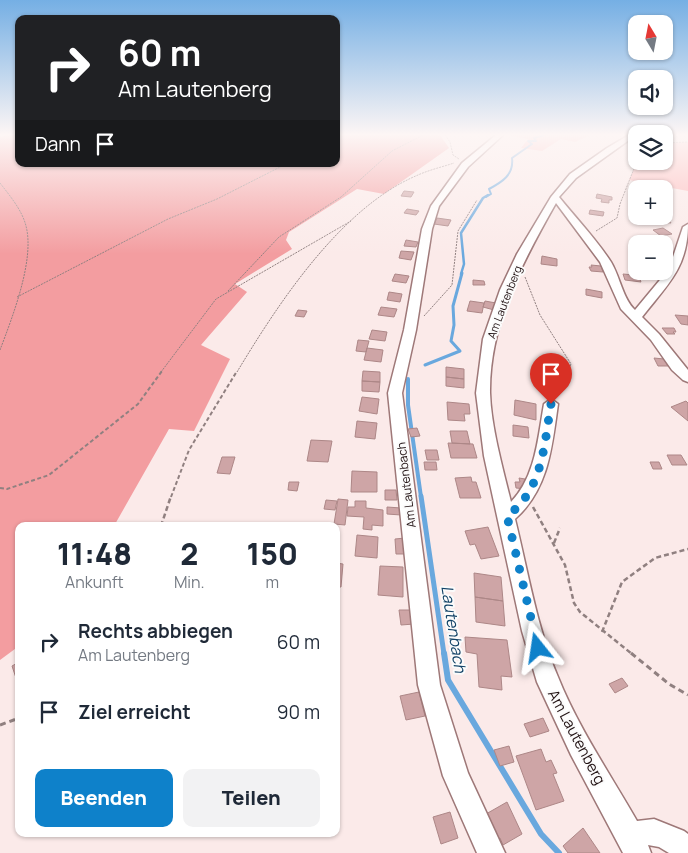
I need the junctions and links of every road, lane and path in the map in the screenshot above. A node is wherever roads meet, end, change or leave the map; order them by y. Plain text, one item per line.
1 (265, 175) edge
2 (366, 175) edge
3 (418, 175) edge
4 (458, 175) edge
5 (575, 175) edge
6 (632, 175) edge
7 (0, 183) edge
8 (555, 197) junction
9 (478, 200) dead end
10 (353, 220) junction
11 (688, 227) edge
12 (586, 236) junction
13 (515, 270) junction
14 (226, 293) junction
15 (17, 298) junction
16 (636, 317) junction
17 (410, 330) junction
18 (0, 350) edge
19 (688, 377) edge
20 (551, 404) joint
21 (0, 488) edge
22 (528, 494) junction
23 (507, 516) junction
24 (162, 522) edge
25 (560, 528) dead end
26 (554, 544) junction
27 (687, 548) edge
28 (602, 632) junction
29 (688, 695) edge
30 (15, 719) edge
31 (0, 725) edge
32 (634, 845) edge
33 (688, 850) edge
34 (492, 853) edge

1 - 15 path
2 - 14 path
3 - 10 path
4 - 17 street, Am Lautenbach
5 - 8 street, Am Lautenberg
6 - 12 path
7 - 15 path
8 - 12 street
8 - 13 street, Am Lautenberg
9 - 17 path
10 - 14 path
10 - 24 path
11 - 16 street
12 - 16 street
13 - 20 path
13 - 23 street, Am Lautenberg
14 - 21 path
15 - 18 path
16 - 19 street
17 - 34 street, Am Lautenbach
20 - 22 street
22 - 23 street
22 - 26 path
23 - 32 street, Am Lautenberg
25 - 26 path
26 - 28 path
27 - 28 path
28 - 29 path
30 - 31 path
32 - 33 street, Am Lautenberg

